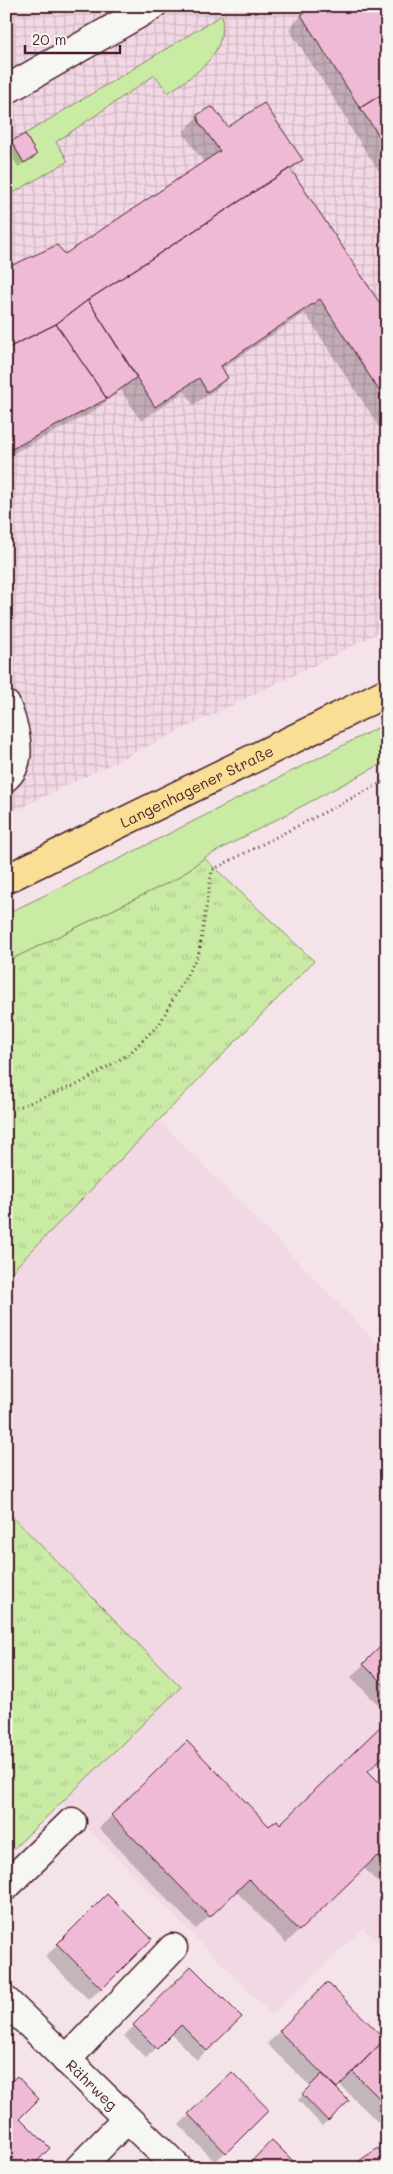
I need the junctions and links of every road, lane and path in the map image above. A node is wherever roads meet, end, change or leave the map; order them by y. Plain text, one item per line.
1 (141, 9) edge
2 (6, 90) edge
3 (387, 692) edge
4 (6, 704) edge
5 (6, 778) edge
6 (387, 780) edge
7 (6, 879) edge
8 (6, 1110) edge
9 (72, 1822) dead end
10 (6, 1886) edge
11 (174, 1948) dead end
12 (6, 2001) edge
13 (66, 2060) junction
14 (127, 2119) junction
15 (79, 2168) edge
16 (178, 2168) edge

1 - 2 street
3 - 7 main road, Langenhagener Straße
4 - 5 street
6 - 8 path
9 - 10 street
11 - 13 street
12 - 13 street, Rährweg
13 - 14 street, Rährweg
14 - 15 street
14 - 16 street, Rährweg

